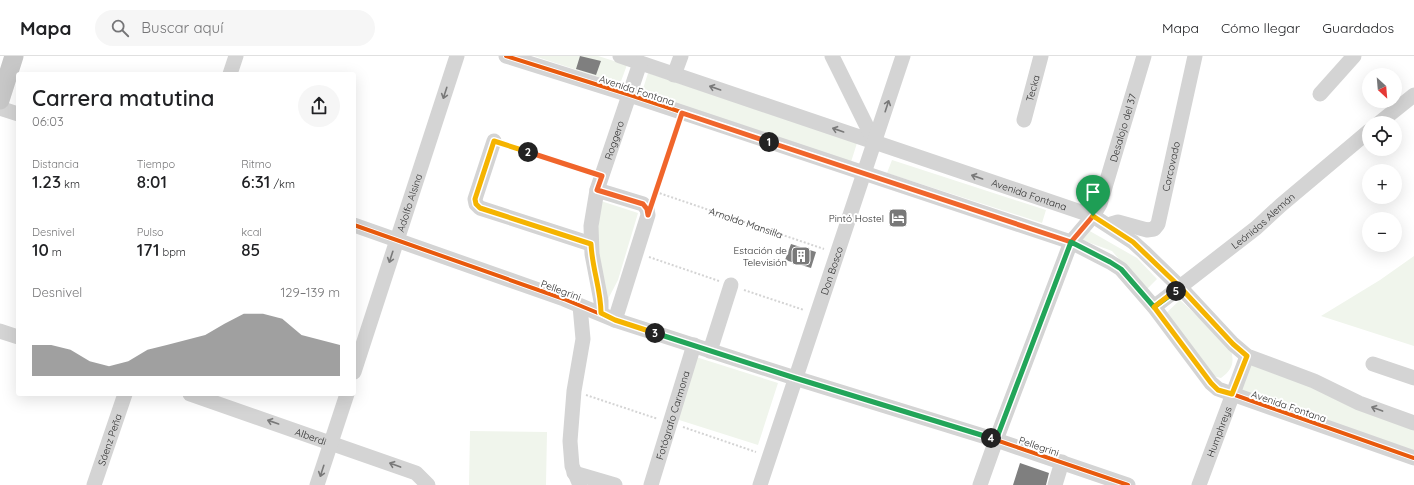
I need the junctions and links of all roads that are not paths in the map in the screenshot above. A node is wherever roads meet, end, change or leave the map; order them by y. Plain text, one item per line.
1 (14, 56) edge
2 (236, 56) edge
3 (457, 56) edge
4 (506, 56) edge
5 (620, 56) edge
6 (681, 56) edge
7 (832, 56) edge
8 (903, 56) edge
9 (1041, 56) edge
10 (1144, 56) edge
11 (1195, 56) edge
12 (1354, 56) edge
13 (640, 63) junction
14 (231, 72) edge
15 (674, 74) junction
16 (1320, 94) dead end
17 (630, 95) junction
18 (1414, 95) edge
19 (0, 100) edge
20 (0, 108) edge
21 (16, 113) edge
22 (1388, 116) edge
23 (1024, 120) dead end
24 (1362, 137) edge
25 (494, 141) road end
26 (875, 143) junction
27 (863, 173) junction
28 (600, 183) junction
29 (1093, 216) junction
30 (1108, 225) junction
31 (356, 226) edge
32 (397, 239) junction
33 (1071, 242) junction
34 (591, 244) junction
35 (731, 285) dead end
36 (1180, 287) junction
37 (580, 306) junction
38 (1154, 307) junction
39 (601, 313) junction
40 (615, 320) junction
41 (0, 331) edge
42 (16, 336) edge
43 (694, 345) junction
44 (710, 351) junction
45 (1247, 356) junction
46 (1373, 364) dead end
47 (356, 366) edge
48 (795, 378) junction
49 (1414, 378) edge
50 (1232, 394) junction
51 (124, 396) edge
52 (196, 396) edge
53 (346, 396) edge
54 (1414, 423) edge
55 (996, 440) junction
56 (331, 442) junction
57 (1414, 458) edge
58 (1062, 462) junction
59 (577, 479) edge
60 (94, 485) edge
61 (317, 485) edge
62 (428, 485) edge
63 (615, 485) edge
64 (650, 485) edge
65 (760, 485) edge
66 (980, 485) edge
67 (1055, 485) edge
68 (1128, 485) edge
69 (1199, 485) edge

1 - 19 main road
2 - 14 street
3 -> 32 street, Adolfo Alsina
4 - 17 street, Avenida Fontana
5 - 13 street, Avenida Fontana
6 - 15 street
7 - 26 street
26 -> 8 street, Don Bosco
9 - 23 street, Tecka
10 - 29 street, Desalojo del 37
11 - 30 street, Corcovado
12 - 16 street
13 - 15 street, Avenida Fontana
13 - 17 street, Roggero
26 -> 15 street, Avenida Fontana
17 - 27 street, Avenida Fontana
17 - 28 street, Roggero
18 - 22 street
20 - 21 street
24 - 36 street, Leónidas Alemán
25 - 34 street
26 - 27 street, Don Bosco
29 -> 26 street, Avenida Fontana
27 - 33 street, Avenida Fontana
27 - 48 street, Don Bosco
28 - 34 street, Roggero
28 - 40 street
29 - 30 street, Avenida Fontana
29 - 33 street, Desalojo del 37
30 - 36 street, Avenida Fontana
31 - 32 street, Pellegrini
32 - 37 street, Pellegrini
32 -> 47 street, Adolfo Alsina
33 - 38 street, Avenida Fontana
33 - 55 street, Desalojo del 37
34 - 39 street, Roggero
35 - 44 street
36 - 38 street, Leónidas Alemán
36 - 45 street, Avenida Fontana
37 - 39 street, Pellegrini
37 - 59 street
38 - 50 street, Avenida Fontana
39 - 40 street, Pellegrini
40 - 43 street, Pellegrini
41 - 42 street
43 - 44 street, Pellegrini
43 - 64 street, Fotógrafo Carmona
44 - 48 street, Pellegrini
45 - 50 street, Humphreys
54 -> 45 street, Avenida Fontana
46 - 49 street
48 - 55 street, Pellegrini
48 - 65 street, Don Bosco
50 - 57 street, Avenida Fontana
50 - 69 street, Humphreys
51 - 60 street, Sáenz Peña
56 -> 52 street, Alberdi
53 - 56 street
55 - 58 street, Pellegrini
55 - 66 street, Desalojo del 37
56 -> 61 street
62 -> 56 street, Alberdi
58 - 67 street
58 - 68 street, Pellegrini
59 - 63 street

